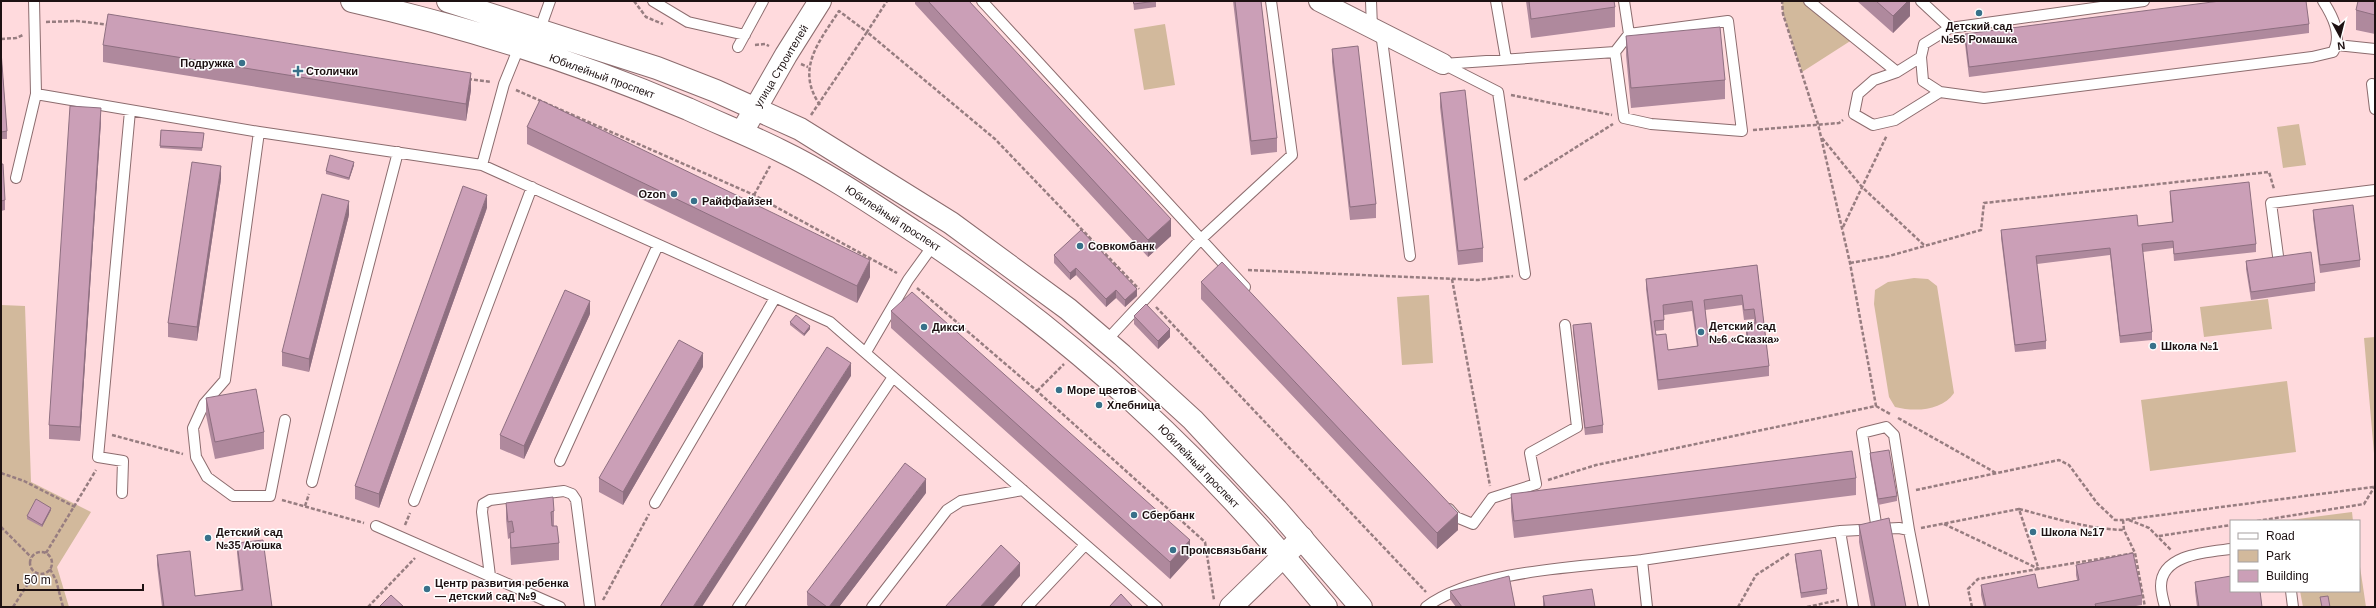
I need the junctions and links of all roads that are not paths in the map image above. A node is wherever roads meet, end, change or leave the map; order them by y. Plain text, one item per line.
1 (34, 1) edge
2 (352, 1) edge
3 (448, 1) edge
4 (550, 1) edge
5 (654, 1) edge
6 (763, 1) edge
7 (820, 1) edge
8 (982, 1) edge
9 (1272, 1) edge
10 (1319, 1) edge
11 (1371, 1) edge
12 (1496, 1) edge
13 (1624, 1) edge
14 (1809, 1) edge
15 (1921, 1) edge
16 (2144, 1) edge
17 (2323, 1) edge
18 (1950, 28) junction
19 (540, 29) junction
20 (1376, 30) junction
21 (1629, 34) junction
22 (745, 35) junction
23 (2338, 45) junction
24 (519, 47) junction
25 (738, 47) dead end
26 (2375, 49) edge
27 (1614, 52) junction
28 (1922, 56) junction
29 (1506, 59) junction
30 (1443, 64) junction
31 (1897, 72) junction
32 (2372, 84) dead end
33 (1940, 92) junction
34 (36, 94) junction
35 (2375, 108) edge
36 (755, 109) junction
37 (130, 111) junction
38 (259, 132) junction
39 (742, 132) junction
40 (398, 152) junction
41 (482, 165) junction
42 (16, 178) dead end
43 (532, 187) junction
44 (2375, 190) edge
45 (1201, 239) junction
46 (934, 244) junction
47 (658, 245) junction
48 (1410, 256) dead end
49 (2278, 256) edge
50 (1525, 274) road end
51 (1250, 292) edge
52 (775, 298) junction
53 (1566, 324) dead end
54 (1106, 341) junction
55 (866, 352) junction
56 (893, 377) junction
57 (285, 420) dead end
58 (560, 461) dead end
59 (312, 482) dead end
60 (1023, 490) junction
61 (122, 493) dead end
62 (1440, 499) edge
63 (414, 501) road end
64 (654, 503) road end
65 (376, 526) road end
66 (1877, 530) junction
67 (1909, 530) junction
68 (1840, 531) junction
69 (1302, 538) junction
70 (1086, 545) junction
71 (2230, 549) edge
72 (1284, 555) junction
73 (1642, 560) junction
74 (490, 576) junction
75 (2290, 592) edge
76 (1853, 602) edge
77 (1430, 604) edge
78 (1224, 605) edge
79 (560, 607) edge
80 (590, 607) edge
81 (738, 607) edge
82 (872, 607) edge
83 (1027, 607) edge
84 (1157, 607) edge
85 (1326, 607) edge
86 (1361, 607) edge
87 (1647, 607) edge
88 (1924, 607) edge
89 (2165, 607) edge
90 (2293, 607) edge

1 - 34 lane
2 - 24 main road, Юбилейный проспект
3 - 19 main road
4 - 19 lane
5 - 22 lane
6 - 22 lane
7 - 36 main road, улица Строителей
8 - 45 lane
9 - 45 lane
10 - 20 street
11 - 20 lane
12 - 29 lane
13 - 21 lane
14 - 31 lane
15 - 18 lane
16 - 18 lane
17 - 23 lane
18 - 28 lane
19 - 36 main road
20 - 30 street
20 - 48 lane
21 - 27 lane
21 - 27 lane
22 - 25 lane
23 - 26 lane
23 - 33 lane
24 - 39 main road, Юбилейный проспект
24 - 41 lane
27 - 29 lane
28 - 31 lane
28 - 33 lane
29 - 30 lane
30 - 50 lane
31 - 33 lane
32 - 35 lane
34 - 37 lane
34 - 42 lane
36 - 39 main road, улица Строителей
36 - 54 main road
37 - 38 lane
37 - 61 lane
38 - 40 lane
38 - 57 lane
39 - 46 main road, Юбилейный проспект
40 - 41 lane
40 - 59 lane
41 - 43 lane
43 - 47 lane
43 - 63 lane
44 - 49 lane
45 - 51 lane
45 - 54 lane
46 - 55 lane
46 - 72 main road, Юбилейный проспект
47 - 52 lane
47 - 58 lane
52 - 55 lane
52 - 64 lane
53 - 62 lane
54 - 69 main road
55 - 56 lane
56 - 60 lane
56 - 81 lane
60 - 70 lane
60 - 82 lane
65 - 74 lane
66 - 67 lane
66 - 67 lane
66 - 68 lane
67 - 88 lane
68 - 73 lane
68 - 76 lane
69 - 72 main road
69 - 86 main road
70 - 83 lane
70 - 84 lane
71 - 89 lane
72 - 78 main road
72 - 85 main road, Юбилейный проспект
73 - 77 lane
73 - 87 lane
74 - 79 lane
74 - 80 lane
75 - 90 lane

